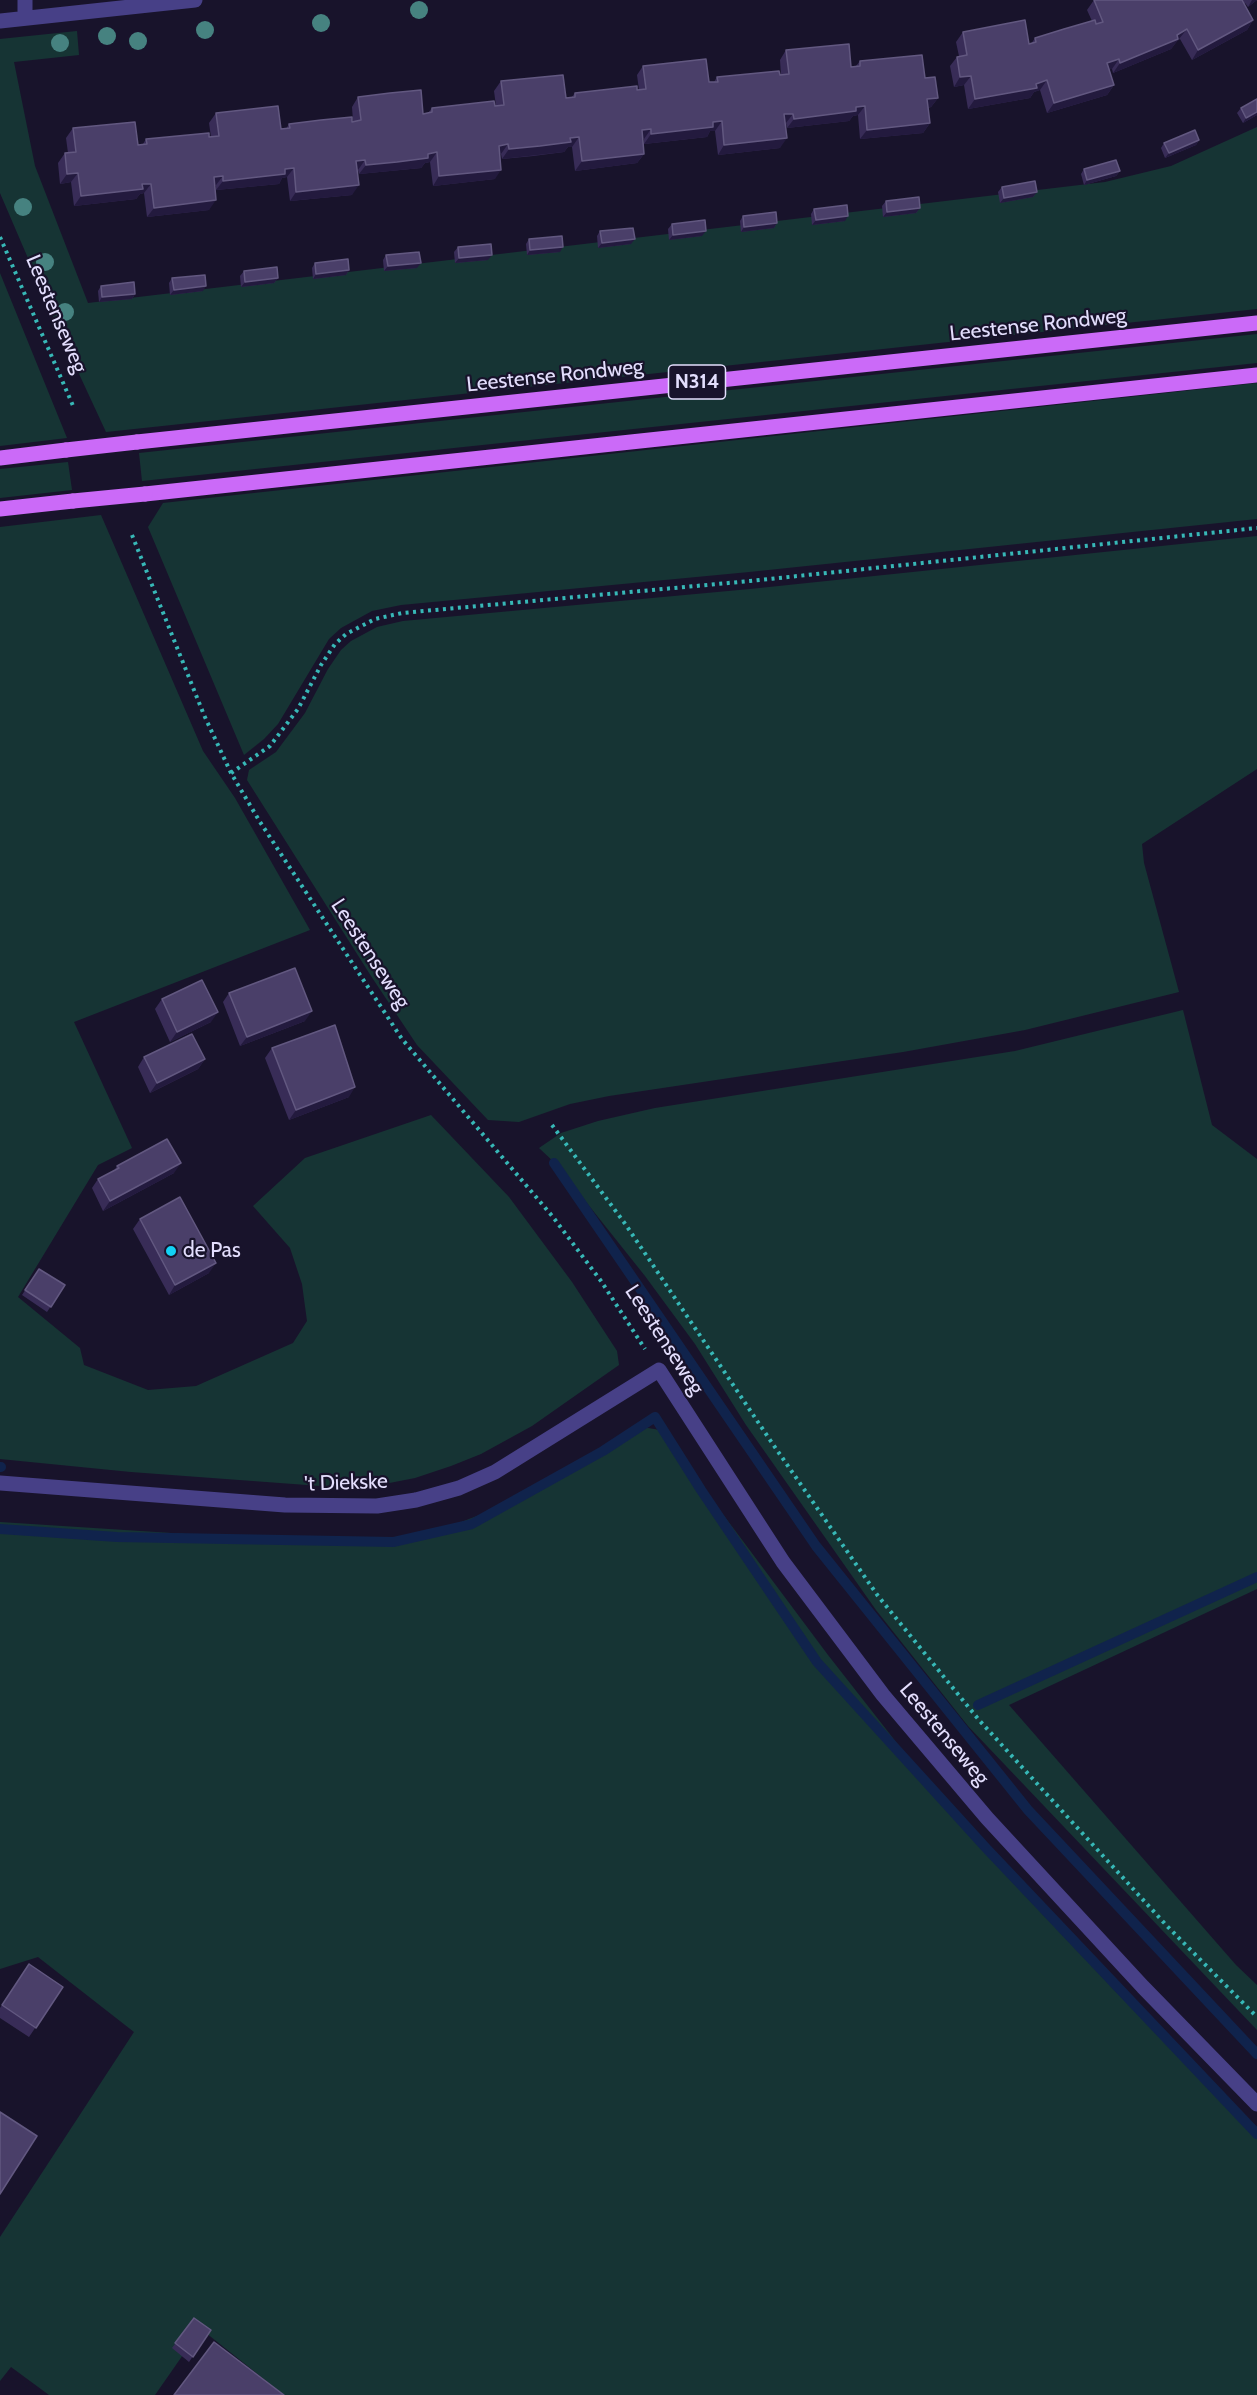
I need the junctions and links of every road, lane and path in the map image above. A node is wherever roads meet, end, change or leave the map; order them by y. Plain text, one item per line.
1 (25, 0) edge
2 (195, 0) edge
3 (25, 18) junction
4 (0, 21) edge
5 (0, 237) edge
6 (1257, 323) edge
7 (1257, 375) edge
8 (74, 408) dead end
9 (0, 458) edge
10 (0, 509) edge
11 (1257, 528) edge
12 (132, 536) dead end
13 (231, 772) junction
14 (552, 1125) dead end
15 (659, 1370) junction
16 (0, 1483) edge
17 (1257, 2017) edge
18 (1257, 2104) edge

1 - 3 street
2 - 3 street
3 - 4 street
5 - 8 path, Leestenseweg
6 - 9 main road, Leestense Rondweg / N314, bridge
7 - 10 main road, bridge
11 - 13 path
12 - 13 path, Leestenseweg
13 - 15 path, Leestenseweg
14 - 17 path
15 - 16 street, 't Diekske
15 - 18 street, Leestenseweg

